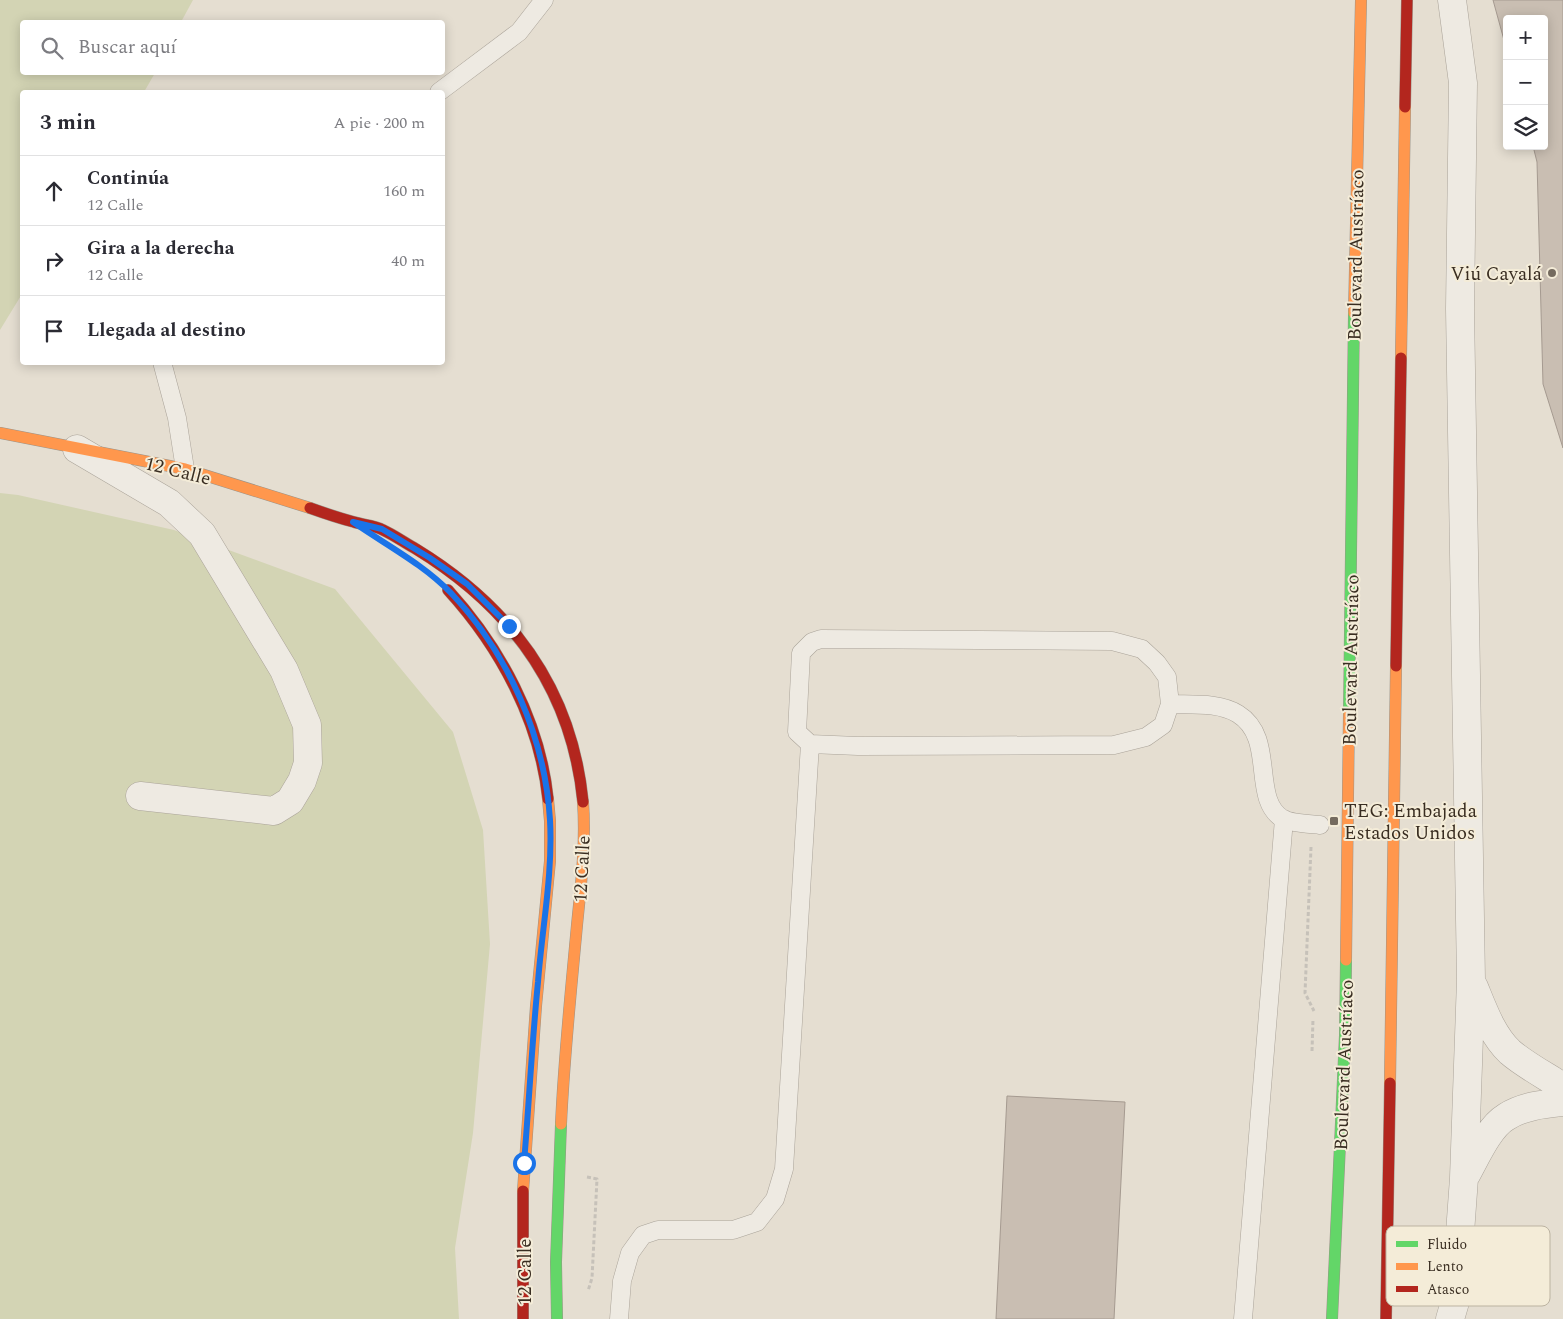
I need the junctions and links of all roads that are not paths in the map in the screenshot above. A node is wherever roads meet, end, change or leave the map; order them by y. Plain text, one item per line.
1 (544, 0) edge
2 (1361, 0) edge
3 (1407, 0) edge
4 (1452, 0) edge
5 (442, 90) edge
6 (163, 365) edge
7 (0, 433) edge
8 (73, 447) junction
9 (185, 469) junction
10 (353, 522) junction
11 (384, 544) dead end
12 (442, 585) dead end
13 (1170, 704) junction
14 (810, 744) junction
15 (140, 796) dead end
16 (1284, 819) junction
17 (1316, 825) road end
18 (1471, 980) junction
19 (1563, 1087) edge
20 (1563, 1102) edge
21 (1464, 1178) junction
22 (1387, 1226) edge
23 (1461, 1226) edge
24 (1386, 1306) edge
25 (1454, 1306) edge
26 (524, 1319) edge
27 (557, 1319) edge
28 (619, 1319) edge
29 (1242, 1319) edge
30 (1332, 1319) edge
31 (1386, 1319) edge
32 (1450, 1319) edge

1 - 5 lane
2 - 30 main road, Boulevard Austríaco
3 - 22 main road
4 - 18 street
6 - 9 lane
7 - 8 main road, 12 Calle
8 - 9 main road, 12 Calle
8 - 15 street
9 - 10 main road, 12 Calle
10 - 11 main road, 12 Calle
10 - 27 main road, 12 Calle
12 - 26 main road, 12 Calle
13 - 14 lane
13 - 14 lane
13 - 16 lane
14 - 28 lane
16 - 17 lane
16 - 29 lane
18 - 19 street
18 - 21 street
20 - 21 street
21 - 23 street
24 - 31 main road
25 - 32 street

